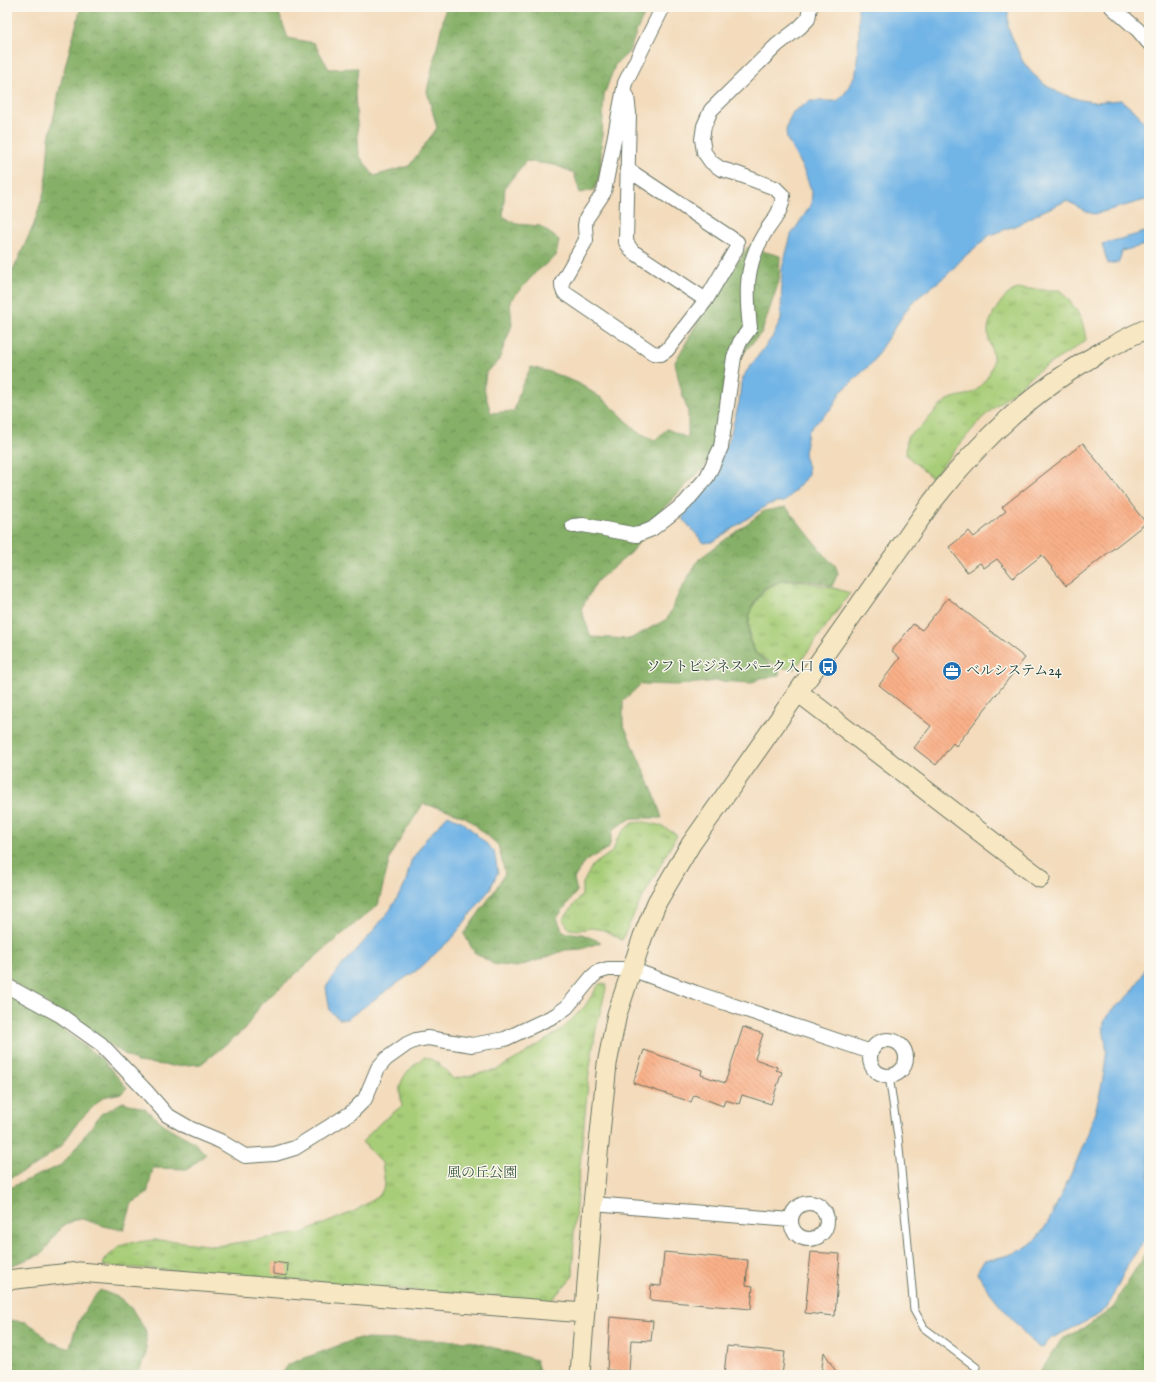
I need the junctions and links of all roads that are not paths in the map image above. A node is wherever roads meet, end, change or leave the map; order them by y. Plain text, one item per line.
1 (663, 7) edge
2 (810, 7) edge
3 (1112, 7) edge
4 (1149, 43) edge
5 (625, 83) junction
6 (627, 169) junction
7 (706, 300) junction
8 (1149, 328) edge
9 (573, 526) dead end
10 (798, 692) junction
11 (1040, 878) dead end
12 (631, 970) junction
13 (7, 986) edge
14 (870, 1052) junction
15 (888, 1076) junction
16 (593, 1204) junction
17 (791, 1220) dead end
18 (7, 1280) edge
19 (584, 1313) junction
20 (976, 1367) dead end
21 (580, 1375) edge

1 - 5 street
2 - 9 street
3 - 4 street
5 - 6 street
5 - 7 street
6 - 7 street
6 - 7 street
8 - 10 street
10 - 11 street
10 - 12 street
12 - 13 street
12 - 14 street
12 - 16 street
14 - 15 street
14 - 15 street
15 - 20 lane
16 - 17 street
16 - 19 street
18 - 19 street
19 - 21 street

